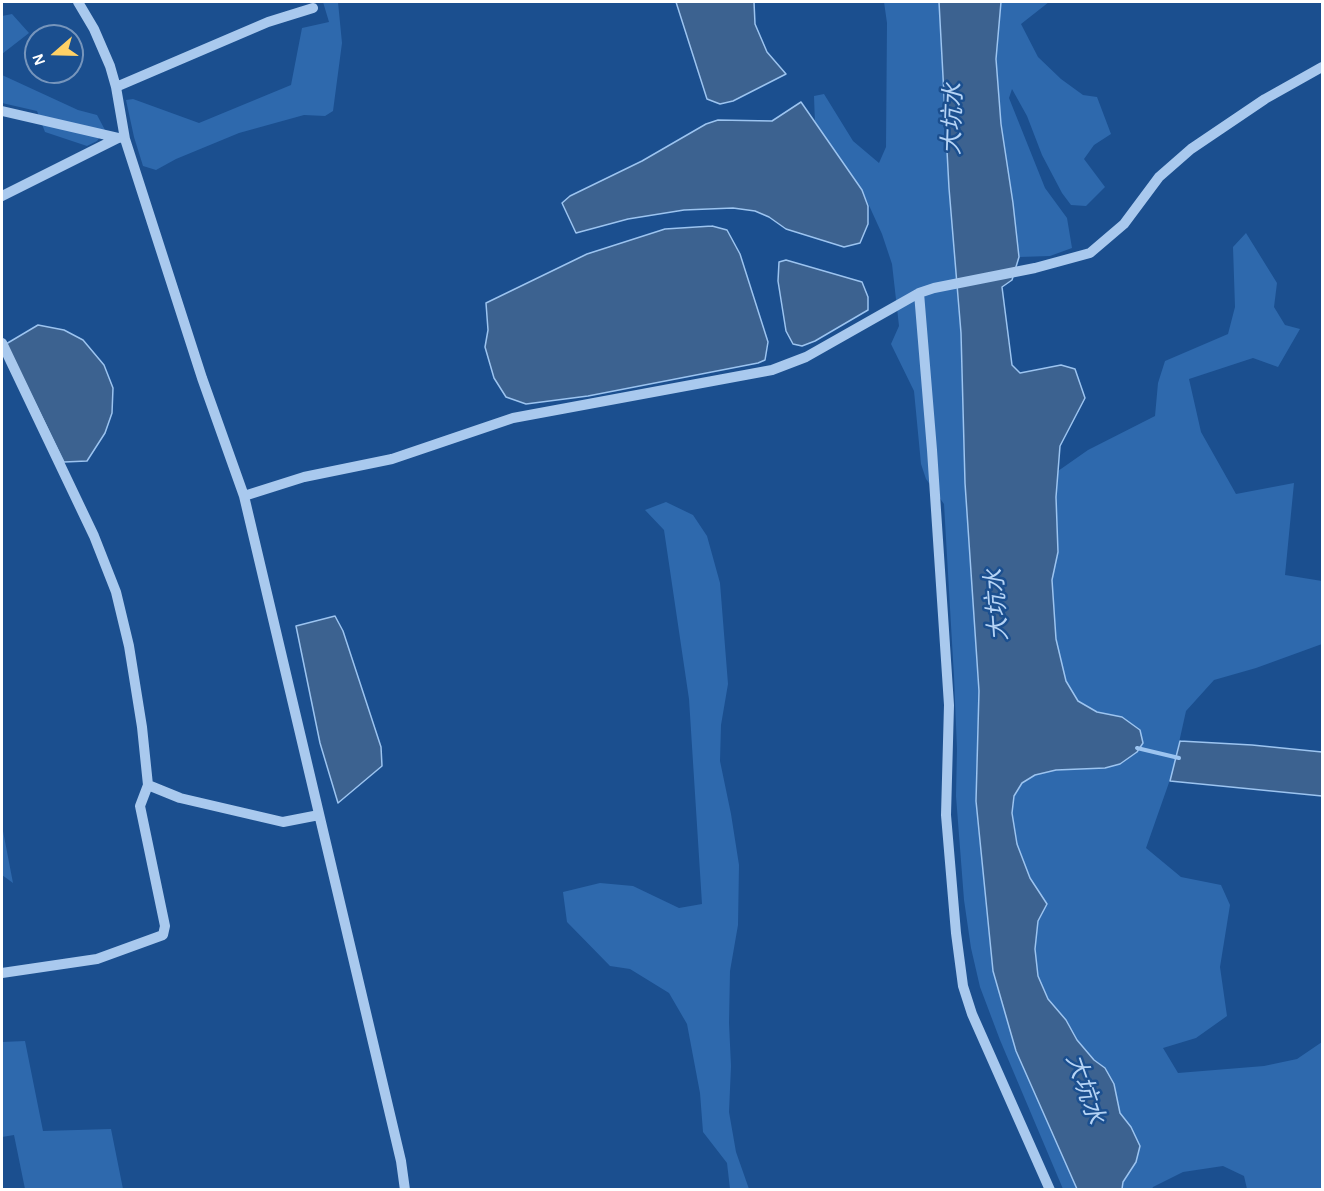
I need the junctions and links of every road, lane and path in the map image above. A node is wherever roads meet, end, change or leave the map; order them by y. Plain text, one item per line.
1 (78, 2) edge
2 (314, 8) dead end
3 (1323, 67) edge
4 (116, 87) junction
5 (2, 111) edge
6 (122, 139) junction
7 (2, 196) edge
8 (919, 293) junction
9 (2, 343) edge
10 (244, 496) junction
11 (148, 785) junction
12 (319, 815) junction
13 (2, 973) edge
14 (405, 1190) edge
15 (1050, 1190) edge

1 - 4 street
2 - 4 street
3 - 8 street
4 - 6 street
5 - 6 street
6 - 7 street
6 - 10 street
8 - 10 street
8 - 15 street
9 - 11 street
10 - 12 street
11 - 12 street
11 - 13 street
12 - 14 street

